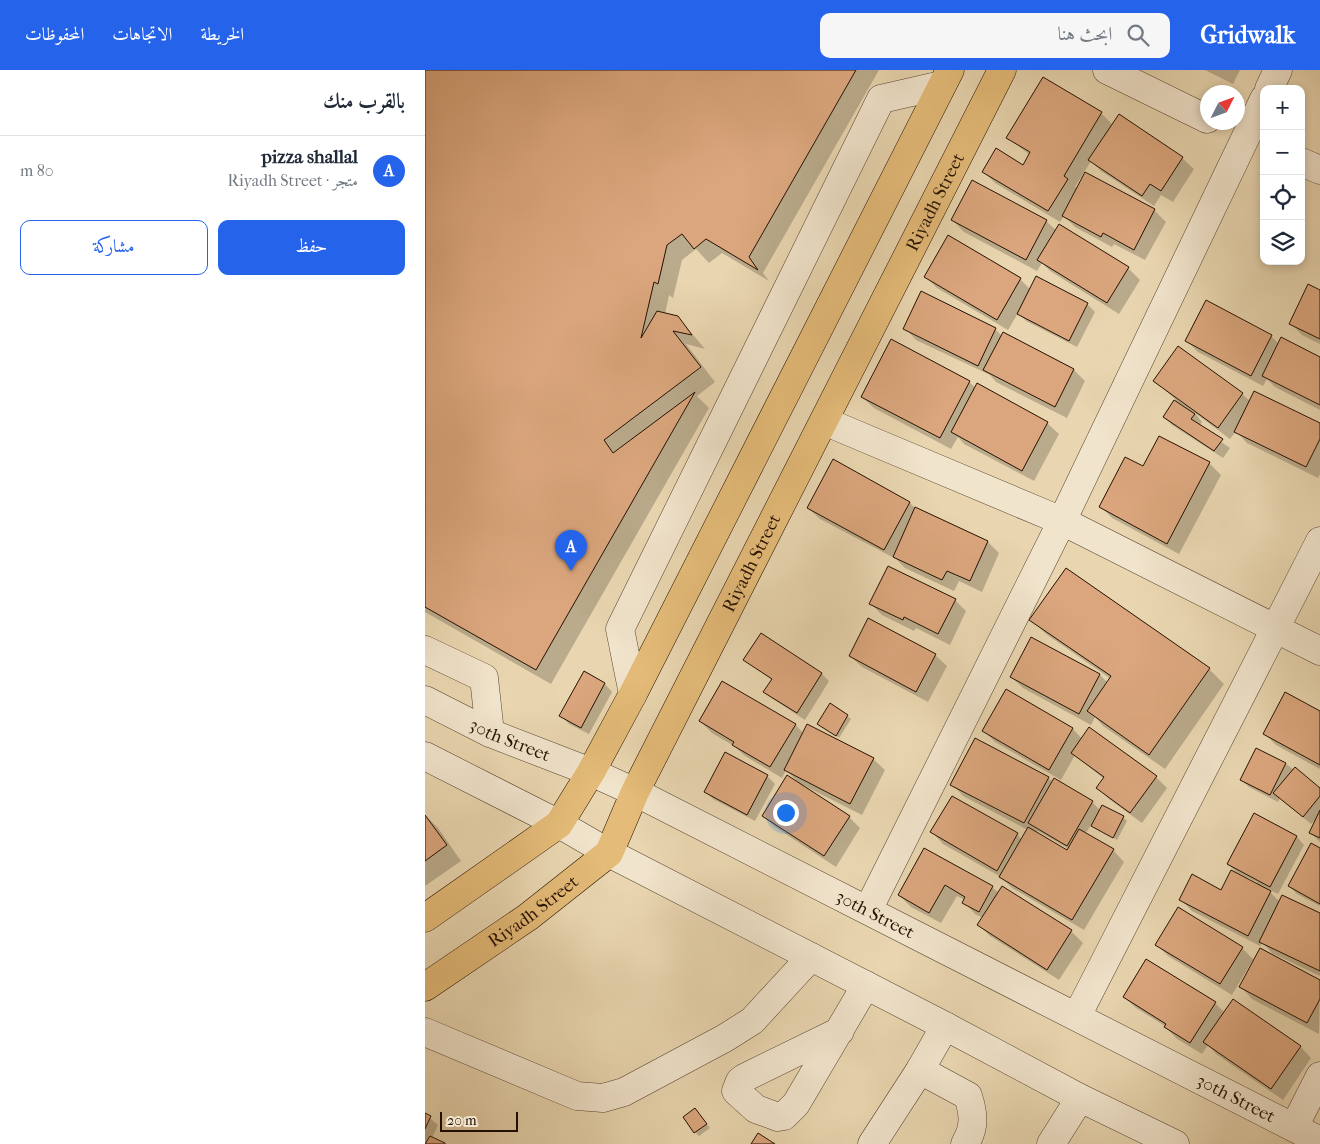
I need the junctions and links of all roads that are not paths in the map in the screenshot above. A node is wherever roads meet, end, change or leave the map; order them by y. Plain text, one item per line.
1 (1002, 70) edge
2 (1107, 70) edge
3 (1278, 70) edge
4 (946, 77) edge
5 (1271, 85) edge
6 (1200, 116) edge
7 (1260, 116) edge
8 (1230, 130) edge
9 (1254, 142) edge
10 (1305, 164) edge
11 (1320, 170) edge
12 (824, 421) junction
13 (1062, 521) junction
14 (1320, 541) edge
15 (1275, 628) junction
16 (425, 650) edge
17 (1320, 651) edge
18 (633, 694) junction
19 (425, 700) edge
20 (490, 732) junction
21 (425, 756) edge
22 (591, 772) junction
23 (635, 792) junction
24 (559, 824) junction
25 (609, 853) junction
26 (868, 910) junction
27 (425, 918) edge
28 (811, 957) junction
29 (866, 985) junction
30 (425, 987) edge
31 (1077, 1016) junction
32 (945, 1026) junction
33 (840, 1031) dead end
34 (425, 1032) edge
35 (920, 1070) junction
36 (1320, 1076) edge
37 (1080, 1098) junction
38 (1294, 1127) junction
39 (1320, 1141) edge
40 (1166, 1142) edge
41 (872, 1144) edge
42 (965, 1144) edge
43 (1051, 1144) edge

1 - 12 main road, Riyadh Street
2 - 6 street
3 - 5 street
4 - 18 main road
4 - 18 street
7 - 9 street
8 - 9 street
9 - 13 street
10 - 11 street
12 - 13 street
12 - 23 main road, Riyadh Street
13 - 15 street
13 - 26 street
14 - 15 street
15 - 17 street
15 - 31 street
16 - 20 street
18 - 22 main road
19 - 20 street, 30th Street
20 - 22 street, 30th Street
21 - 24 street
22 - 23 street, 30th Street
22 - 24 main road
23 - 25 main road, Riyadh Street
23 - 26 street, 30th Street
24 - 25 street
24 - 27 main road
25 - 28 street
25 - 30 main road, Riyadh Street
26 - 31 street, 30th Street
28 - 29 street
28 - 34 street
29 - 32 street
29 - 33 street
31 - 38 street, 30th Street
32 - 35 street
32 - 37 street
35 - 41 street
35 - 42 street
36 - 38 street
37 - 40 street
37 - 43 street
38 - 39 street, 30th Street

